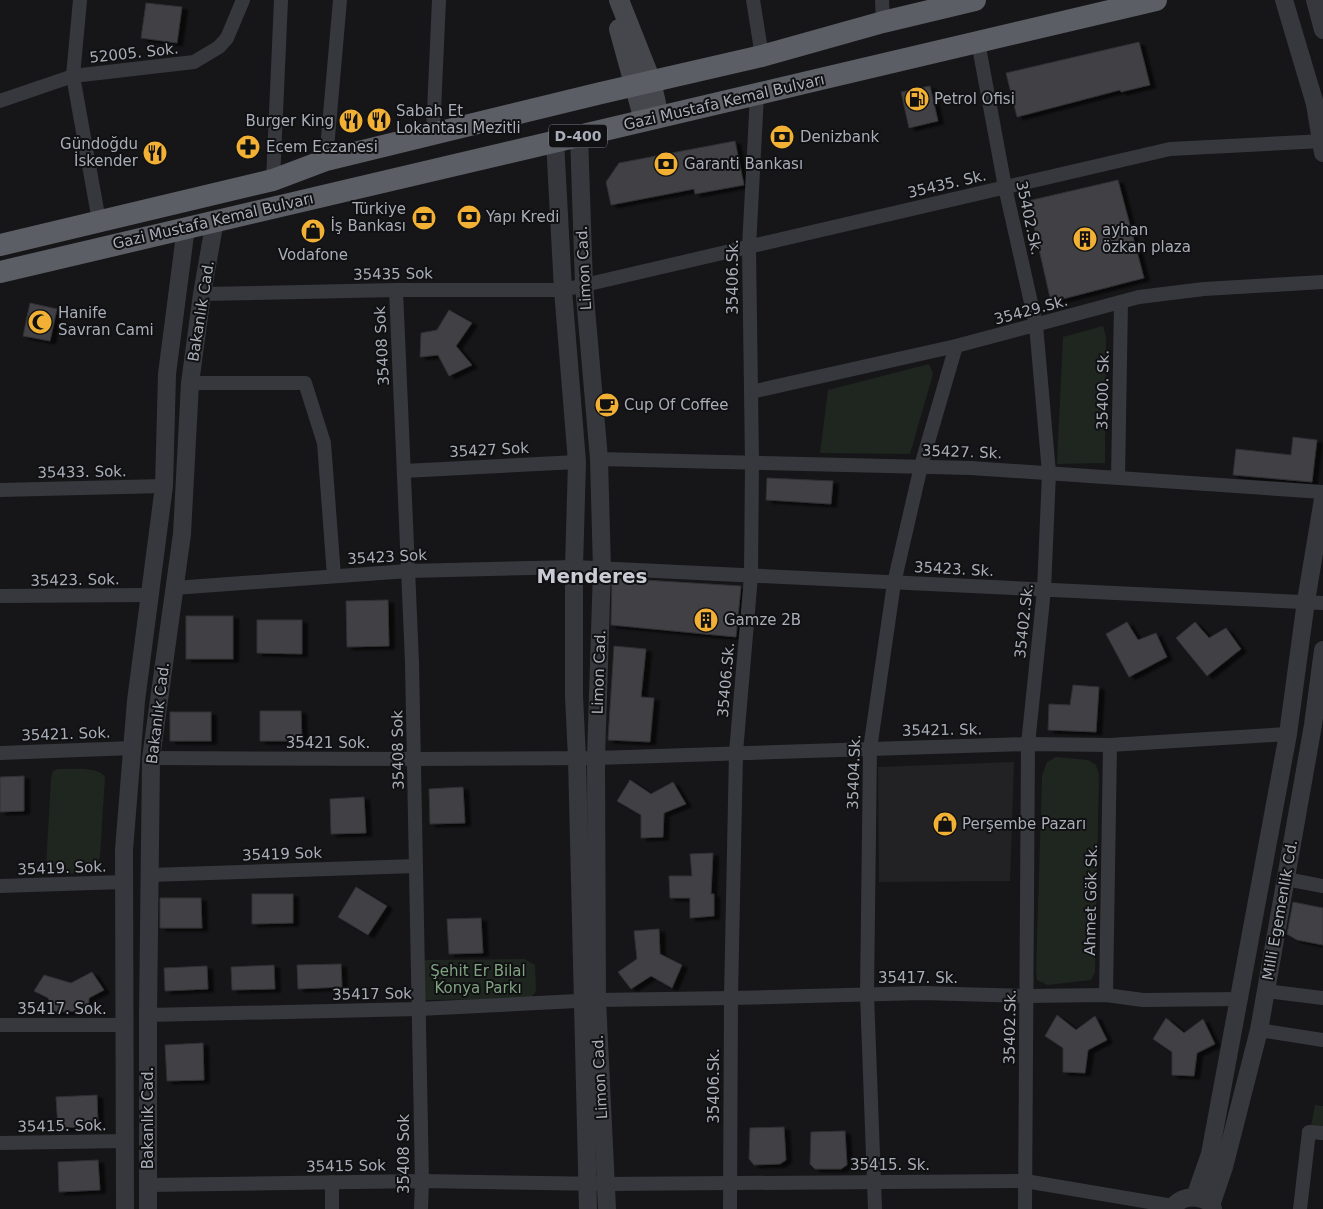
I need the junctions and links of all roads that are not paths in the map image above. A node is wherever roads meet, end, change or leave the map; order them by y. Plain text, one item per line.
1 (80, 0) edge
2 (244, 0) edge
3 (281, 0) edge
4 (340, 0) edge
5 (439, 0) edge
6 (615, 0) edge
7 (619, 0) edge
8 (753, 0) edge
9 (975, 0) edge
10 (1156, 0) edge
11 (1284, 0) edge
12 (1315, 0) edge
13 (882, 11) edge
14 (1323, 30) edge
15 (978, 42) junction
16 (762, 56) junction
17 (73, 76) junction
18 (642, 83) junction
19 (757, 95) junction
20 (0, 101) edge
21 (652, 119) junction
22 (433, 134) junction
23 (580, 135) junction
24 (555, 141) junction
25 (1322, 145) edge
26 (326, 160) junction
27 (273, 180) junction
28 (1005, 187) junction
29 (215, 220) junction
30 (99, 221) junction
31 (186, 227) junction
32 (0, 245) edge
33 (748, 247) junction
34 (0, 272) edge
35 (1323, 282) edge
36 (584, 286) junction
37 (396, 290) junction
38 (563, 290) junction
39 (202, 294) junction
40 (1121, 302) junction
41 (1036, 325) junction
42 (956, 346) junction
43 (190, 383) junction
44 (751, 392) junction
45 (599, 459) junction
46 (577, 462) junction
47 (752, 462) junction
48 (921, 466) junction
49 (404, 472) junction
50 (1049, 473) junction
51 (1118, 478) junction
52 (164, 486) junction
53 (0, 490) edge
54 (1323, 492) edge
55 (1323, 500) edge
56 (574, 567) junction
57 (602, 569) junction
58 (408, 571) junction
59 (334, 576) junction
60 (751, 576) junction
61 (894, 583) junction
62 (174, 588) junction
63 (1044, 590) junction
64 (150, 595) junction
65 (0, 596) edge
66 (1314, 602) edge
67 (1323, 650) edge
68 (1288, 734) junction
69 (1317, 740) edge
70 (1028, 744) junction
71 (1110, 746) junction
72 (133, 748) junction
73 (870, 748) junction
74 (736, 752) junction
75 (0, 753) edge
76 (151, 758) junction
77 (577, 758) junction
78 (596, 758) junction
79 (414, 759) junction
80 (416, 866) junction
81 (150, 875) junction
82 (1286, 879) junction
83 (124, 882) junction
84 (0, 886) edge
85 (1323, 886) edge
86 (1266, 991) junction
87 (867, 994) junction
88 (1106, 995) junction
89 (1027, 996) junction
90 (730, 998) junction
91 (1323, 998) edge
92 (1239, 999) junction
93 (590, 1000) junction
94 (419, 1009) junction
95 (148, 1016) junction
96 (0, 1025) edge
97 (124, 1026) junction
98 (1259, 1030) junction
99 (1323, 1040) edge
100 (1323, 1133) edge
101 (125, 1141) junction
102 (0, 1143) edge
103 (422, 1181) junction
104 (1025, 1181) junction
105 (332, 1182) junction
106 (730, 1182) junction
107 (875, 1182) junction
108 (587, 1184) junction
109 (605, 1184) junction
110 (148, 1185) junction
111 (1196, 1197) junction
112 (1212, 1207) edge
113 (1172, 1208) edge
114 (125, 1209) edge
115 (148, 1209) edge
116 (332, 1209) edge
117 (421, 1209) edge
118 (588, 1209) edge
119 (607, 1209) edge
120 (730, 1209) edge
121 (875, 1209) edge
122 (1025, 1209) edge
123 (1300, 1209) edge

1 - 17 street
2 - 17 street, 52005. Sok.
3 - 27 street
4 - 26 street
5 - 22 street
6 - 18 main road
7 - 18 main road
8 - 16 street
9 - 13 highway, Gazi Mustafa Kemal Bulvarı / D-400
10 - 15 highway, Gazi Mustafa Kemal Bulvarı / D-400
11 - 25 street
12 - 14 street
13 - 16 highway, Gazi Mustafa Kemal Bulvarı / D-400
15 - 19 highway, Gazi Mustafa Kemal Bulvarı / D-400
15 - 28 street, 35402.Sk.
16 - 18 highway, Gazi Mustafa Kemal Bulvarı / D-400
17 - 20 street, 52005. Sok.
17 - 30 street
18 - 21 main road
18 - 22 highway, Gazi Mustafa Kemal Bulvarı / D-400
19 - 21 highway, Gazi Mustafa Kemal Bulvarı / D-400
19 - 33 street, 35406.Sk.
21 - 23 highway, Gazi Mustafa Kemal Bulvarı / D-400
22 - 26 highway, Gazi Mustafa Kemal Bulvarı / D-400
23 - 24 highway, Gazi Mustafa Kemal Bulvarı / D-400
23 - 36 street, Limon Cad.
24 - 29 highway, Gazi Mustafa Kemal Bulvarı / D-400
24 - 38 street, Limon Cad.
25 - 28 street, 35435. Sk.
26 - 27 highway, Gazi Mustafa Kemal Bulvarı / D-400
27 - 30 highway, Gazi Mustafa Kemal Bulvarı / D-400
28 - 33 street, 35435. Sk.
28 - 41 street, 35402.Sk.
29 - 31 highway, Gazi Mustafa Kemal Bulvarı / D-400
29 - 39 street, Bakanlık Cad.
30 - 32 highway, Gazi Mustafa Kemal Bulvarı / D-400
31 - 34 highway, Gazi Mustafa Kemal Bulvarı / D-400
31 - 52 street, Bakanlık Cad.
33 - 36 street, 35435. Sk.
33 - 44 street, 35406.Sk.
35 - 40 street, 35429.Sk.
36 - 38 street, 35435 Sok
36 - 45 street, Limon Cad.
37 - 38 street, 35435 Sok
37 - 39 street, 35435 Sok
37 - 49 street, 35408 Sok
38 - 46 street, Limon Cad.
39 - 43 street, Bakanlık Cad.
40 - 41 street, 35429.Sk.
40 - 51 street, 35400. Sk.
41 - 42 street, 35429.Sk.
41 - 50 street, 35402.Sk.
42 - 44 street, 35429.Sk.
42 - 48 street, 35404.Sk.
43 - 59 street
43 - 62 street, Bakanlık Cad.
44 - 47 street, 35406.Sk.
45 - 47 street, 35427. Sk.
45 - 57 street, Limon Cad.
46 - 49 street, 35427 Sok
46 - 56 street, Limon Cad.
47 - 48 street, 35427. Sk.
47 - 60 street, 35406.Sk.
48 - 50 street, 35427. Sk.
48 - 61 street, 35404.Sk.
49 - 58 street, 35408 Sok
50 - 51 street, 35427. Sk.
50 - 63 street, 35402.Sk.
51 - 54 street, 35427. Sk.
52 - 53 street, 35433. Sok.
52 - 64 street, Bakanlık Cad.
55 - 66 street
56 - 57 street, 35423 Sok
56 - 58 street, 35423 Sok
56 - 77 street, Limon Cad.
57 - 60 street, 35423. Sk.
57 - 78 street, Limon Cad.
58 - 59 street, 35423 Sok
58 - 79 street, 35408 Sok
59 - 62 street, 35423 Sok
60 - 61 street, 35423. Sk.
60 - 74 street, 35406.Sk.
61 - 63 street, 35423. Sk.
61 - 73 street, 35404.Sk.
62 - 76 street, Bakanlık Cad.
63 - 66 street, 35423. Sk.
63 - 70 street, 35402.Sk.
64 - 65 street, 35423. Sok.
64 - 72 street, Bakanlık Cad.
66 - 68 street
67 - 69 street, Milli Egemenlik Cd.
68 - 71 street, 35421. Sk.
68 - 92 street
69 - 82 street, Milli Egemenlik Cd.
70 - 71 street, 35421. Sk.
70 - 73 street, 35421. Sk.
70 - 89 street, 35402.Sk.
71 - 88 street, Ahmet Gök Sk.
72 - 75 street, 35421. Sok.
72 - 83 street, Bakanlık Cad.
73 - 74 street, 35421. Sk.
73 - 87 street, 35404.Sk.
74 - 78 street, 35421. Sk.
74 - 90 street, 35406.Sk.
76 - 79 street, 35421 Sok.
76 - 81 street, Bakanlık Cad.
77 - 78 street, 35421 Sok.
77 - 79 street, 35421 Sok.
77 - 93 street, Limon Cad.
78 - 93 street, Limon Cad.
79 - 80 street, 35408 Sok
80 - 81 street, 35419 Sok
80 - 94 street, 35408 Sok
81 - 95 street, Bakanlık Cad.
82 - 85 street
82 - 86 street, Milli Egemenlik Cd.
83 - 84 street, 35419. Sok.
83 - 97 street, Bakanlık Cad.
86 - 91 street
86 - 98 street, Milli Egemenlik Cd.
87 - 89 street, 35417. Sk.
87 - 90 street, 35417. Sk.
87 - 107 street, 35404.Sk.
88 - 89 street, 35417. Sk.
88 - 92 street, 35417. Sk.
89 - 104 street, 35402.Sk.
90 - 93 street, 35417. Sk.
90 - 106 street, 35406.Sk.
92 - 111 street
93 - 94 street, 35417 Sok
93 - 108 street, Limon Cad.
93 - 109 street, Limon Cad.
94 - 95 street, 35417 Sok
94 - 103 street, 35408 Sok
95 - 110 street, Bakanlık Cad.
96 - 97 street, 35417. Sok.
97 - 101 street, Bakanlık Cad.
98 - 99 street
98 - 112 street, Milli Egemenlik Cd.
100 - 123 street
101 - 102 street, 35415. Sok.
101 - 114 street, Bakanlık Cad.
103 - 105 street, 35415 Sok
103 - 108 street, 35415 Sok
103 - 117 street, 35408 Sok
104 - 107 street, 35415. Sk.
104 - 113 street, 35415. Sk.
104 - 122 street, 35402.Sk.
105 - 110 street, 35415 Sok
105 - 116 street
106 - 107 street, 35415. Sk.
106 - 109 street, 35415. Sk.
106 - 120 street, 35406.Sk.
107 - 121 street, 35404.Sk.
108 - 109 street, 35415 Sok
108 - 118 street, Limon Cad.
109 - 119 street, Limon Cad.
110 - 115 street, Bakanlık Cad.
111 - 112 street
111 - 113 street

